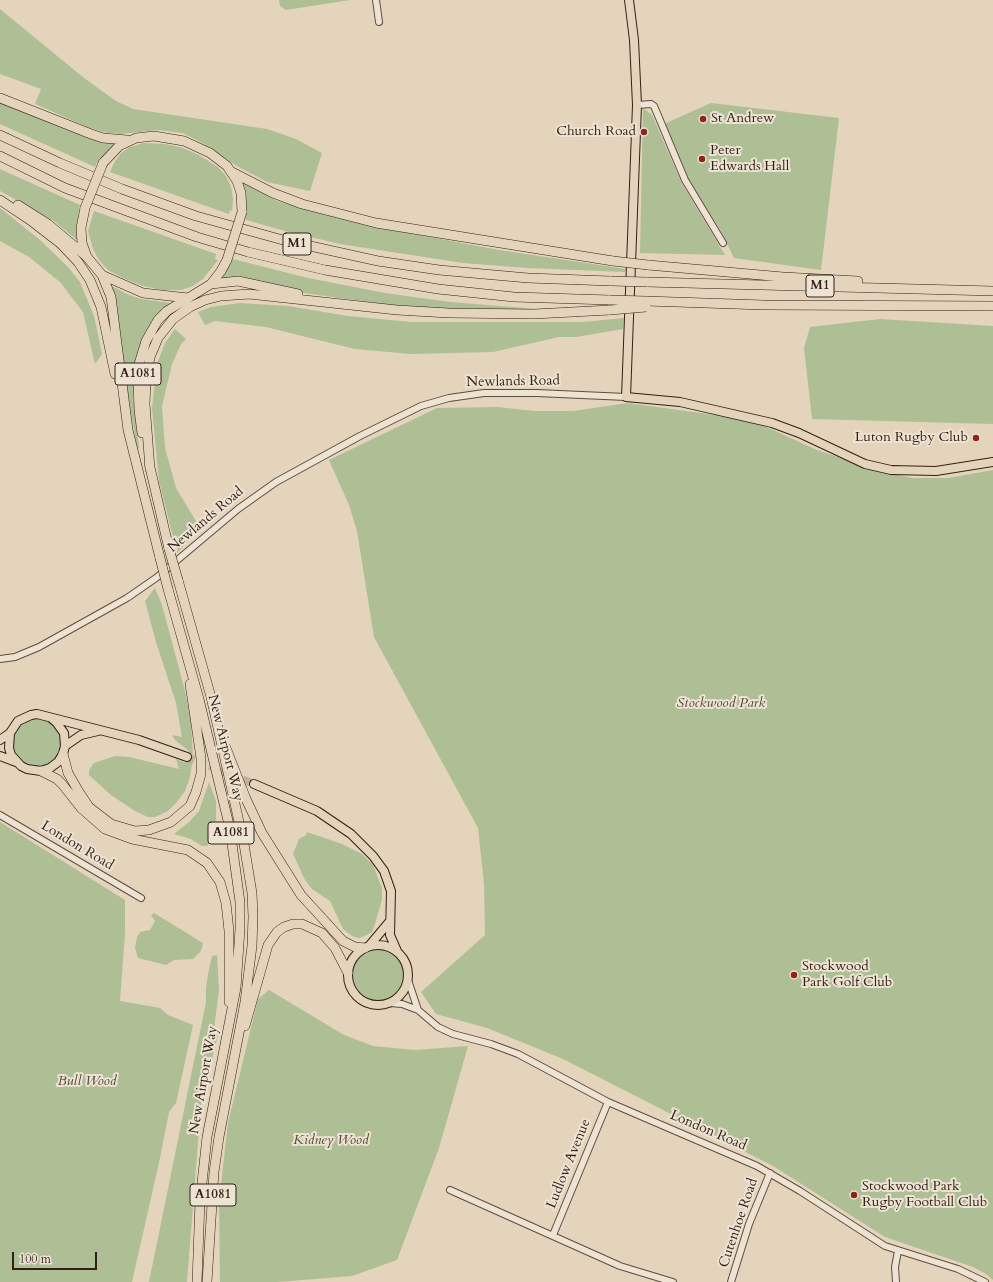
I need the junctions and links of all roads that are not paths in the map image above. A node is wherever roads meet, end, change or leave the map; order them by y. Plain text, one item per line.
1 (376, 0) edge
2 (629, 0) edge
3 (379, 22) dead end
4 (0, 98) edge
5 (637, 105) junction
6 (0, 135) edge
7 (129, 140) junction
8 (0, 156) edge
9 (232, 172) junction
10 (0, 195) edge
11 (0, 200) edge
12 (723, 243) dead end
13 (87, 257) junction
14 (102, 275) junction
15 (211, 284) junction
16 (993, 290) edge
17 (188, 298) junction
18 (335, 303) junction
19 (646, 304) junction
20 (993, 306) edge
21 (626, 396) junction
22 (124, 408) junction
23 (993, 462) edge
24 (150, 469) junction
25 (184, 645) junction
26 (0, 659) edge
27 (51, 718) junction
28 (217, 726) junction
29 (99, 730) junction
30 (10, 733) junction
31 (0, 740) edge
32 (64, 750) junction
33 (0, 756) edge
34 (187, 757) tunnel mouth
35 (16, 762) junction
36 (41, 771) junction
37 (254, 784) tunnel mouth
38 (0, 815) edge
39 (141, 898) dead end
40 (390, 921) junction
41 (367, 947) junction
42 (397, 951) junction
43 (348, 973) junction
44 (408, 980) junction
45 (390, 1003) junction
46 (418, 1010) junction
47 (228, 1025) junction
48 (232, 1069) junction
49 (608, 1102) junction
50 (770, 1173) junction
51 (450, 1190) dead end
52 (553, 1235) junction
53 (197, 1247) junction
54 (898, 1251) junction
55 (208, 1253) junction
56 (192, 1282) edge
57 (197, 1282) edge
58 (207, 1282) edge
59 (212, 1282) edge
60 (673, 1282) edge
61 (731, 1282) edge
62 (896, 1282) edge
63 (985, 1282) edge

1 - 3 street
2 - 5 main road
4 - 7 highway
5 - 12 street
5 - 21 main road
6 - 16 highway, M1, bridge
7 - 9 highway
7 - 13 highway, bridge
8 - 19 highway, M1, bridge
9 - 15 highway, bridge
9 - 16 highway, bridge
10 - 13 highway
11 - 22 highway
13 - 14 highway
14 - 17 highway
14 - 22 highway, New Airport Way / A1081
15 - 17 highway, New Airport Way
15 - 18 highway
17 - 24 highway, New Airport Way / A1081
18 - 19 highway, bridge
18 - 24 highway
19 - 20 highway, M1
21 - 23 main road, Newlands Road
21 - 26 street, Newlands Road
22 - 25 highway, New Airport Way / A1081, bridge
24 - 28 highway, New Airport Way / A1081, bridge
25 - 32 highway, A1081
25 - 47 highway, New Airport Way / A1081
27 - 29 main road
27 - 30 main road
27 - 32 main road
28 - 41 highway, A1081
28 - 48 highway, New Airport Way / A1081
29 - 32 main road
29 - 34 main road
30 - 31 main road
30 - 35 main road
32 - 36 main road
33 - 35 main road
35 - 36 main road
36 - 47 highway, A1081
37 - 40 main road
38 - 39 street, London Road
40 - 41 main road
40 - 42 main road
41 - 42 main road
41 - 43 main road
42 - 44 main road
43 - 45 main road
43 - 48 highway, A1081
44 - 45 main road
44 - 46 street
45 - 46 street, London Road
46 - 49 street, London Road
47 - 53 highway, New Airport Way / A1081
48 - 55 highway, New Airport Way / A1081
49 - 50 street, London Road
49 - 52 street, Ludlow Avenue
50 - 54 street, London Road
50 - 61 street, Cutenhoe Road
51 - 52 street
52 - 60 street
53 - 56 highway, A1081
53 - 57 highway, New Airport Way / A1081
54 - 62 street
54 - 63 street, London Road
55 - 58 highway, New Airport Way / A1081
55 - 59 highway, A1081

